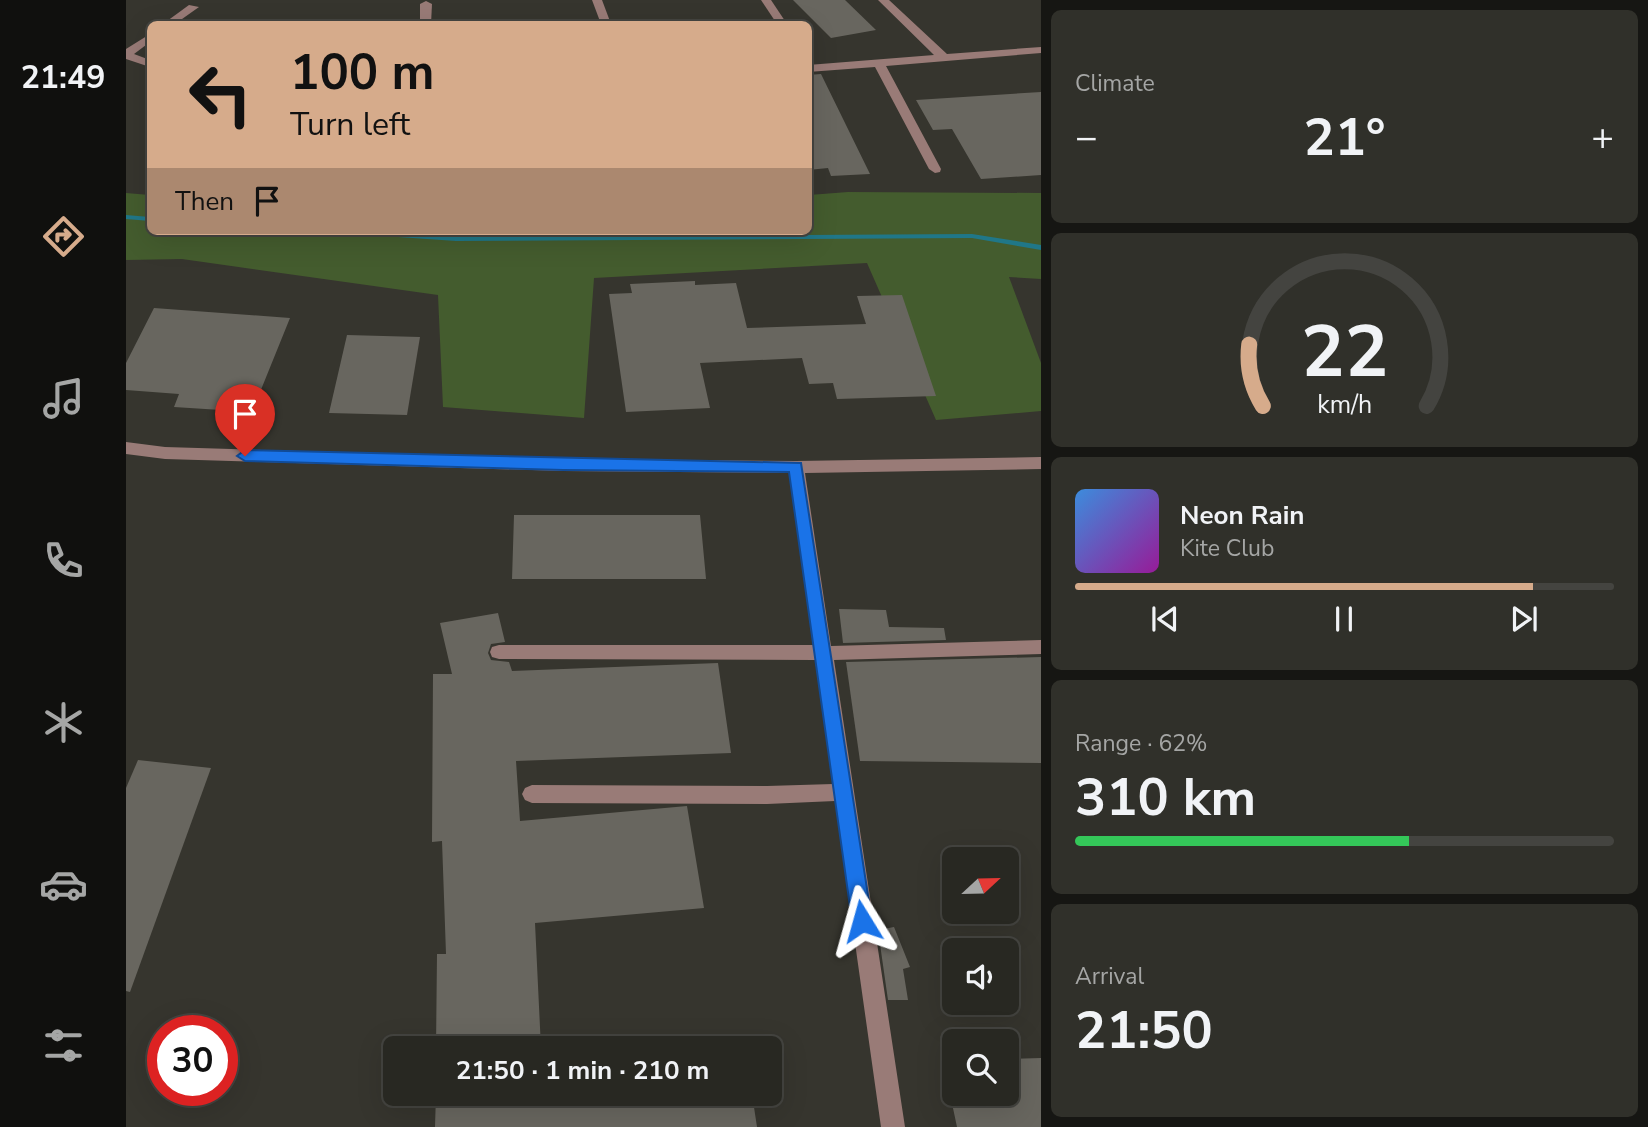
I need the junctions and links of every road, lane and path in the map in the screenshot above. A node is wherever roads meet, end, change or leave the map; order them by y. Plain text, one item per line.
1 (597, 0) edge
2 (766, 0) edge
3 (883, 0) edge
4 (426, 4) dead end
5 (193, 7) dead end
6 (172, 21) edge
7 (425, 21) edge
8 (605, 21) edge
9 (780, 21) edge
10 (147, 39) edge
11 (1041, 50) edge
12 (126, 55) edge
13 (944, 58) junction
14 (147, 63) edge
15 (879, 64) junction
16 (812, 67) edge
17 (935, 169) dead end
18 (126, 448) edge
19 (1041, 463) edge
20 (796, 467) junction
21 (1041, 647) edge
22 (499, 652) dead end
23 (823, 653) junction
24 (843, 792) junction
25 (532, 794) dead end
26 (893, 1127) edge

1 - 8 street
2 - 9 street
3 - 13 street
4 - 7 street
5 - 6 street
10 - 12 street
11 - 13 street
12 - 14 street
13 - 15 street
15 - 16 street
15 - 17 street
18 - 20 street
19 - 20 street
20 - 23 street
21 - 23 street
22 - 23 street
23 - 24 street
24 - 25 street
24 - 26 street

